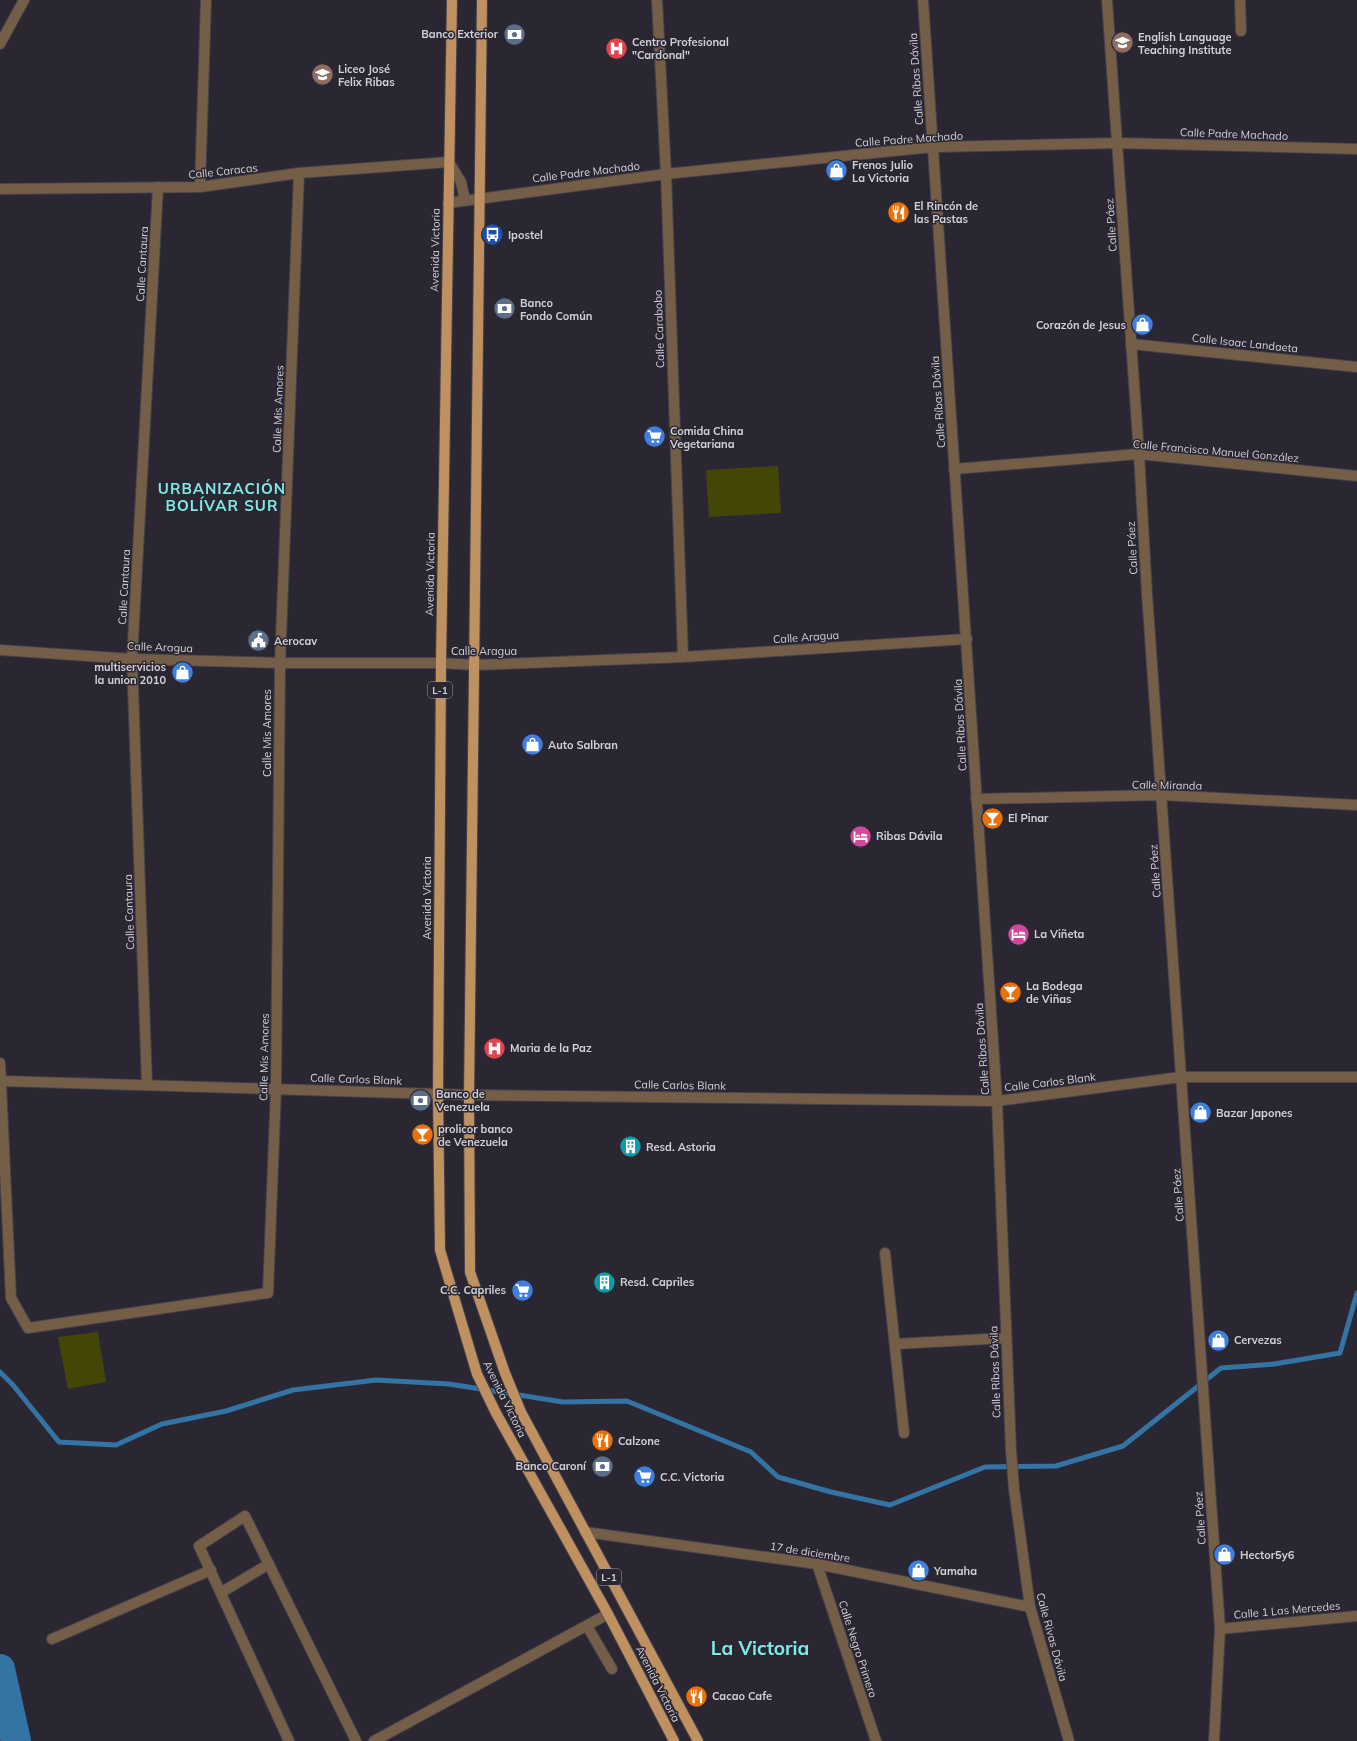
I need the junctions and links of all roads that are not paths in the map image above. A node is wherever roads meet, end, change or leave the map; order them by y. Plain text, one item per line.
1 (24, 0) edge
2 (206, 0) edge
3 (452, 0) edge
4 (482, 0) edge
5 (657, 0) edge
6 (923, 0) edge
7 (1107, 0) edge
8 (1240, 0) edge
9 (1241, 30) dead end
10 (0, 44) edge
11 (1118, 143) junction
12 (933, 147) junction
13 (1357, 149) edge
14 (448, 162) junction
15 (299, 173) junction
16 (666, 174) junction
17 (158, 187) junction
18 (200, 187) junction
19 (0, 189) edge
20 (479, 198) junction
21 (466, 200) junction
22 (448, 203) junction
23 (1131, 344) junction
24 (1357, 367) edge
25 (1139, 454) junction
26 (954, 469) junction
27 (1357, 476) edge
28 (967, 639) junction
29 (0, 650) edge
30 (683, 657) junction
31 (132, 659) junction
32 (280, 663) junction
33 (441, 663) junction
34 (475, 665) junction
35 (1162, 795) junction
36 (976, 799) junction
37 (1357, 805) edge
38 (0, 1063) edge
39 (1181, 1077) junction
40 (1357, 1077) edge
41 (2, 1081) junction
42 (147, 1085) junction
43 (276, 1088) junction
44 (438, 1094) junction
45 (469, 1095) junction
46 (997, 1101) junction
47 (885, 1252) dead end
48 (1006, 1338) junction
49 (895, 1344) junction
50 (904, 1433) dead end
51 (1014, 1489) joint
52 (585, 1532) junction
53 (269, 1564) junction
54 (817, 1564) junction
55 (211, 1570) junction
56 (222, 1592) junction
57 (1030, 1607) junction
58 (608, 1614) junction
59 (1357, 1616) edge
60 (587, 1626) junction
61 (1220, 1629) junction
62 (52, 1639) dead end
63 (612, 1669) dead end
64 (288, 1741) edge
65 (356, 1741) edge
66 (374, 1741) edge
67 (674, 1741) edge
68 (698, 1741) edge
69 (876, 1741) edge
70 (1069, 1741) edge
71 (1214, 1741) edge

1 - 10 street
2 - 18 street
3 - 14 main road, Avenida Victoria / L-1
4 - 20 main road, Avenida Victoria / L-1
5 - 16 street, Calle Carabobo
6 - 12 street, Calle Ríbas Dávila
7 - 11 street, Calle Páez
8 - 9 street
11 - 12 street, Calle Padre Machado
11 - 13 street, Calle Padre Machado
11 - 23 street, Calle Páez
12 - 16 street, Calle Padre Machado
12 - 26 street, Calle Ríbas Dávila
14 - 15 street, Calle Caracas
14 - 21 street
14 - 22 main road, Avenida Victoria / L-1
15 - 18 street, Calle Caracas
15 - 32 street, Calle Mis Amores
16 - 20 street, Calle Padre Machado
16 - 30 street, Calle Carabobo
17 - 18 street, Calle Caracas
17 - 19 street, Calle Caracas
17 - 31 street, Calle Cantaura
20 - 21 street, Calle Padre Machado
20 - 34 main road, Avenida Victoria / L-1
21 - 22 street, Calle Padre Machado
22 - 33 main road, Avenida Victoria / L-1
23 - 24 street, Calle Isaac Landaeta
23 - 25 street, Calle Páez
25 - 26 street, Calle Francisco Manuel González
25 - 27 street, Calle Francisco Manuel González
25 - 35 street, Calle Páez
26 - 28 street, Calle Ríbas Dávila
28 - 30 street, Calle Aragua
28 - 36 street, Calle Ríbas Dávila
29 - 31 street, Calle Aragua
30 - 34 street, Calle Aragua
31 - 32 street, Calle Aragua
31 - 42 street, Calle Cantaura
32 - 33 street, Calle Aragua
32 - 43 street, Calle Mis Amores
33 - 34 street, Calle Aragua
33 - 44 main road, Avenida Victoria / L-1
34 - 45 main road, Avenida Victoria / L-1
35 - 36 street, Calle Miranda
35 - 37 street, Calle Miranda
35 - 39 street, Calle Páez
36 - 46 street, Calle Ríbas Dávila
38 - 41 street
39 - 40 street, Calle Carlos Blank
39 - 46 street, Calle Carlos Blank
39 - 61 street, Calle Páez
41 - 42 street, Calle Carlos Blank
41 - 43 street, Calle Mis Amores
42 - 43 street, Calle Carlos Blank
43 - 44 street, Calle Carlos Blank
44 - 45 street, Calle Carlos Blank
44 - 58 main road, Avenida Victoria / L-1
45 - 46 street, Calle Carlos Blank
45 - 52 main road, Avenida Victoria / L-1
46 - 48 street, Calle Ríbas Dávila
47 - 49 street
48 - 49 street
48 - 51 street, Calle Ríbas Dávila
49 - 50 street
51 - 57 street, Calle Rivas Dávila
52 - 54 street, 17 de diciembre
52 - 68 main road, Avenida Victoria / L-1
53 - 55 street
53 - 56 street
53 - 65 street
54 - 57 street, 17 de diciembre
54 - 69 street, Calle Negro Primero
55 - 56 street
55 - 62 street
56 - 64 street
57 - 70 street, Calle Rivas Dávila
58 - 60 street
58 - 67 main road, Avenida Victoria / L-1
59 - 61 street, Calle 1 Las Mercedes
60 - 63 street
60 - 66 street
61 - 71 street, Calle Páez

